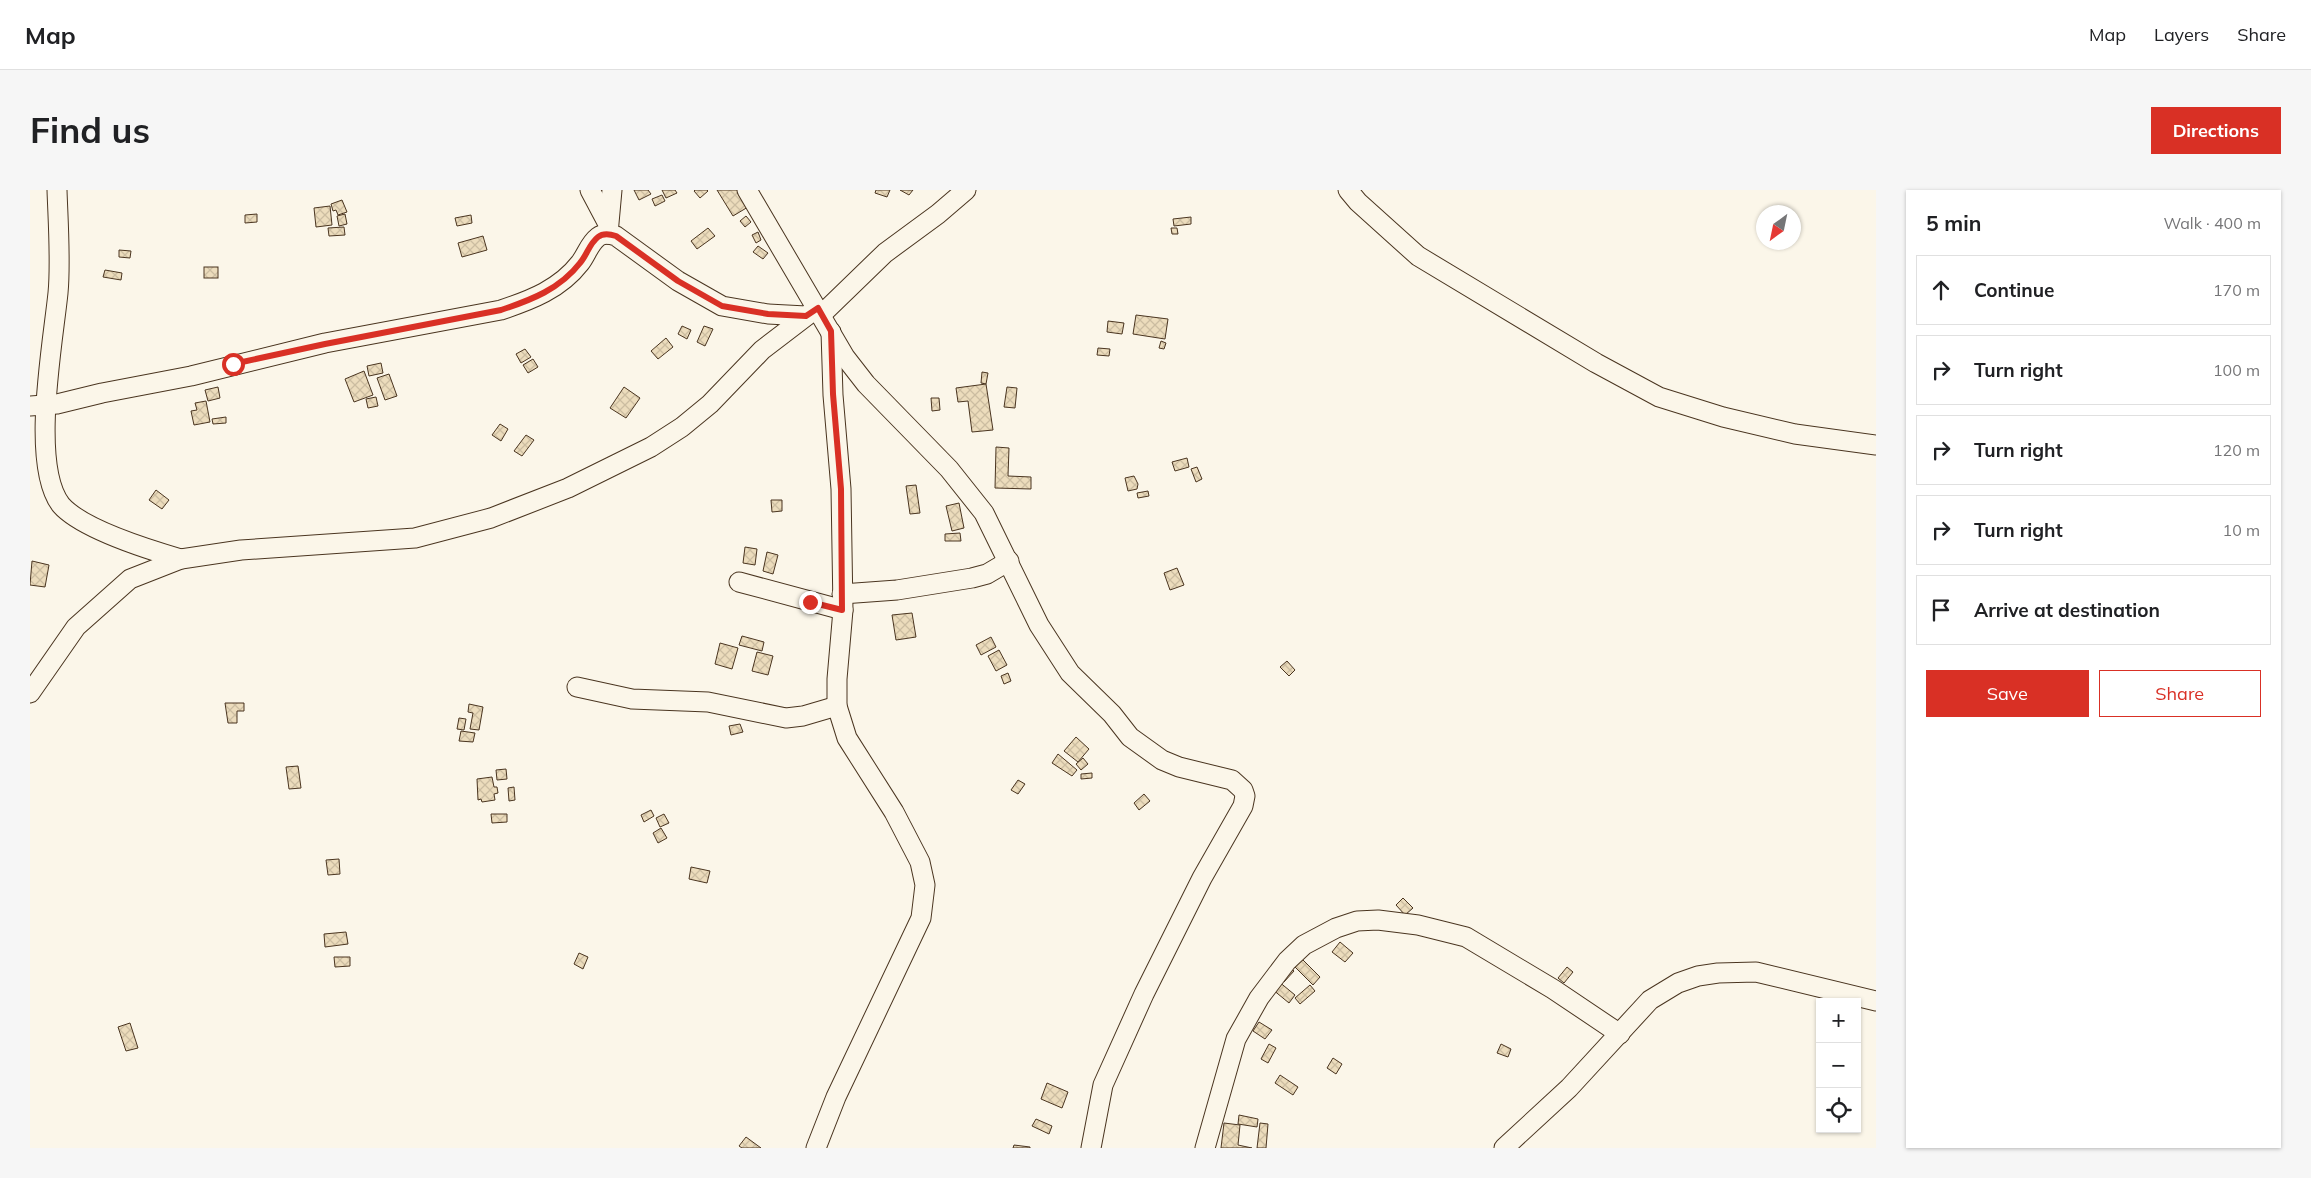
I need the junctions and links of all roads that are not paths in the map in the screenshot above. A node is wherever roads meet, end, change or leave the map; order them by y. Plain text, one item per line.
1 (56, 190) edge
2 (590, 190) edge
3 (612, 190) edge
4 (747, 190) edge
5 (966, 190) edge
6 (1348, 190) edge
7 (608, 229) junction
8 (815, 313) junction
9 (831, 331) junction
10 (38, 406) edge
11 (1876, 445) edge
12 (181, 559) junction
13 (1009, 561) junction
14 (739, 582) dead end
15 (842, 602) junction
16 (577, 687) dead end
17 (30, 692) edge
18 (837, 706) junction
19 (1876, 1000) edge
20 (1620, 1034) junction
21 (816, 1148) edge
22 (1090, 1148) edge
23 (1205, 1148) edge
24 (1504, 1148) edge

1 - 10 street
2 - 7 street
3 - 7 street
4 - 8 street
5 - 8 street
6 - 11 street
7 - 8 street
7 - 10 street
8 - 9 street
8 - 12 street
9 - 13 street
9 - 15 street
10 - 12 street
12 - 17 street
13 - 15 street
13 - 22 street
14 - 15 street
15 - 18 street
16 - 18 street
18 - 21 street
19 - 20 street
20 - 23 street
20 - 24 street

